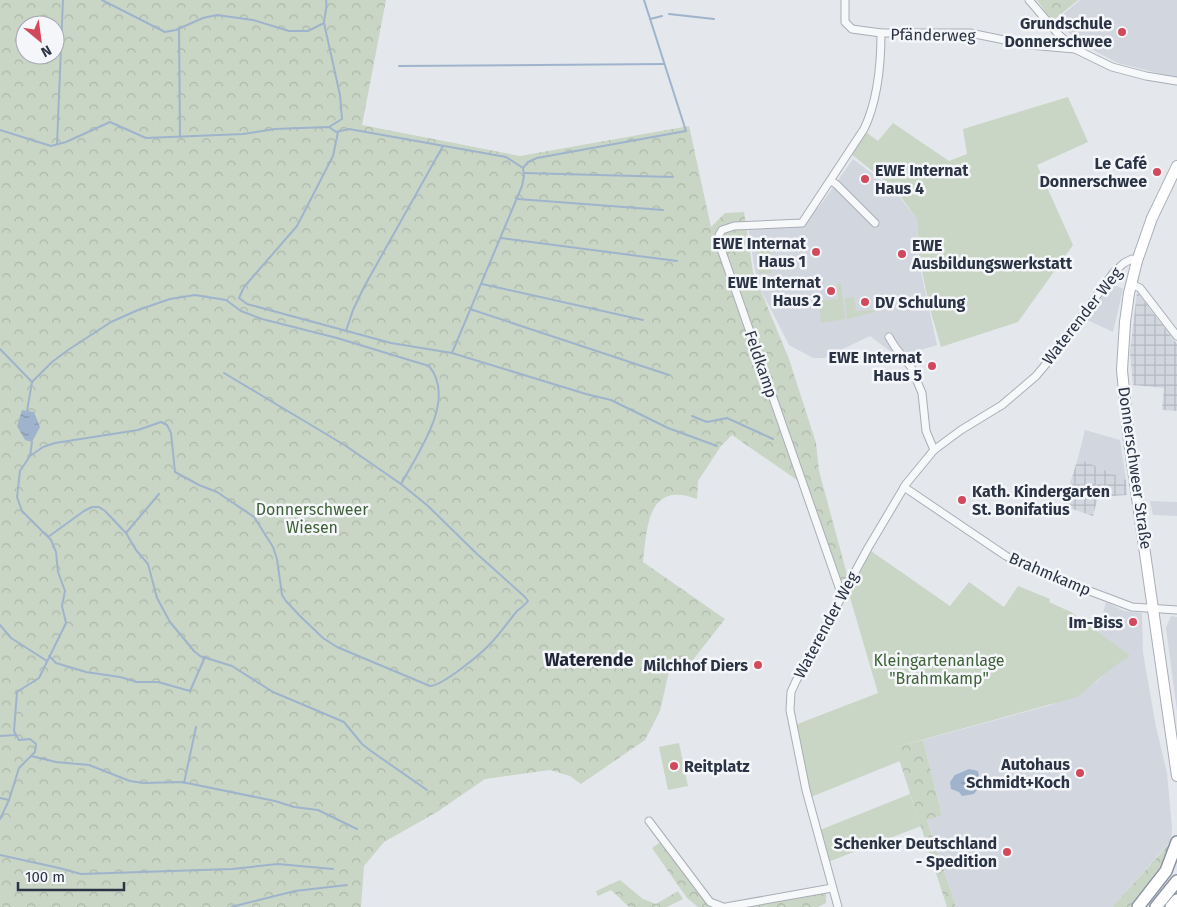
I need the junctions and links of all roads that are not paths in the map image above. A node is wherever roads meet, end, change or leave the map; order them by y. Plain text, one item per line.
1 (846, 0) edge
2 (1029, 0) edge
3 (881, 33) junction
4 (1075, 49) junction
5 (1177, 81) edge
6 (1177, 166) edge
7 (1175, 177) edge
8 (831, 181) junction
9 (875, 223) dead end
10 (1137, 261) junction
11 (1131, 284) junction
12 (1177, 336) edge
13 (889, 337) dead end
14 (934, 450) junction
15 (904, 487) junction
16 (845, 591) junction
17 (1154, 608) junction
18 (1177, 610) edge
19 (1177, 776) edge
20 (649, 821) dead end
21 (1177, 842) edge
22 (1171, 871) edge
23 (1177, 881) edge
24 (832, 888) junction
25 (1177, 900) edge
26 (1157, 906) edge
27 (725, 907) edge
28 (838, 907) edge
29 (1138, 907) edge
30 (1171, 907) edge

1 - 3 street, Pfänderweg
2 - 4 street
3 - 4 street, Pfänderweg
3 - 8 street, Feldkamp
4 - 5 street
6 - 7 main road, Donnerschweer Straße
7 - 10 main road, Donnerschweer Straße
8 - 9 street
8 - 16 street, Feldkamp
10 - 11 main road, Donnerschweer Straße
10 - 14 street, Waterender Weg
11 - 12 street
11 - 17 main road, Donnerschweer Straße
13 - 14 street
14 - 15 street, Waterender Weg
15 - 16 street, Waterender Weg
15 - 17 street, Brahmkamp
16 - 24 street, Waterender Weg
17 - 18 street, Brahmkamp
17 - 19 main road, Donnerschweer Straße
20 - 27 street
21 - 22 highway
22 - 29 highway
23 - 26 highway
24 - 27 street
24 - 28 street, Waterender Weg
25 - 30 highway

